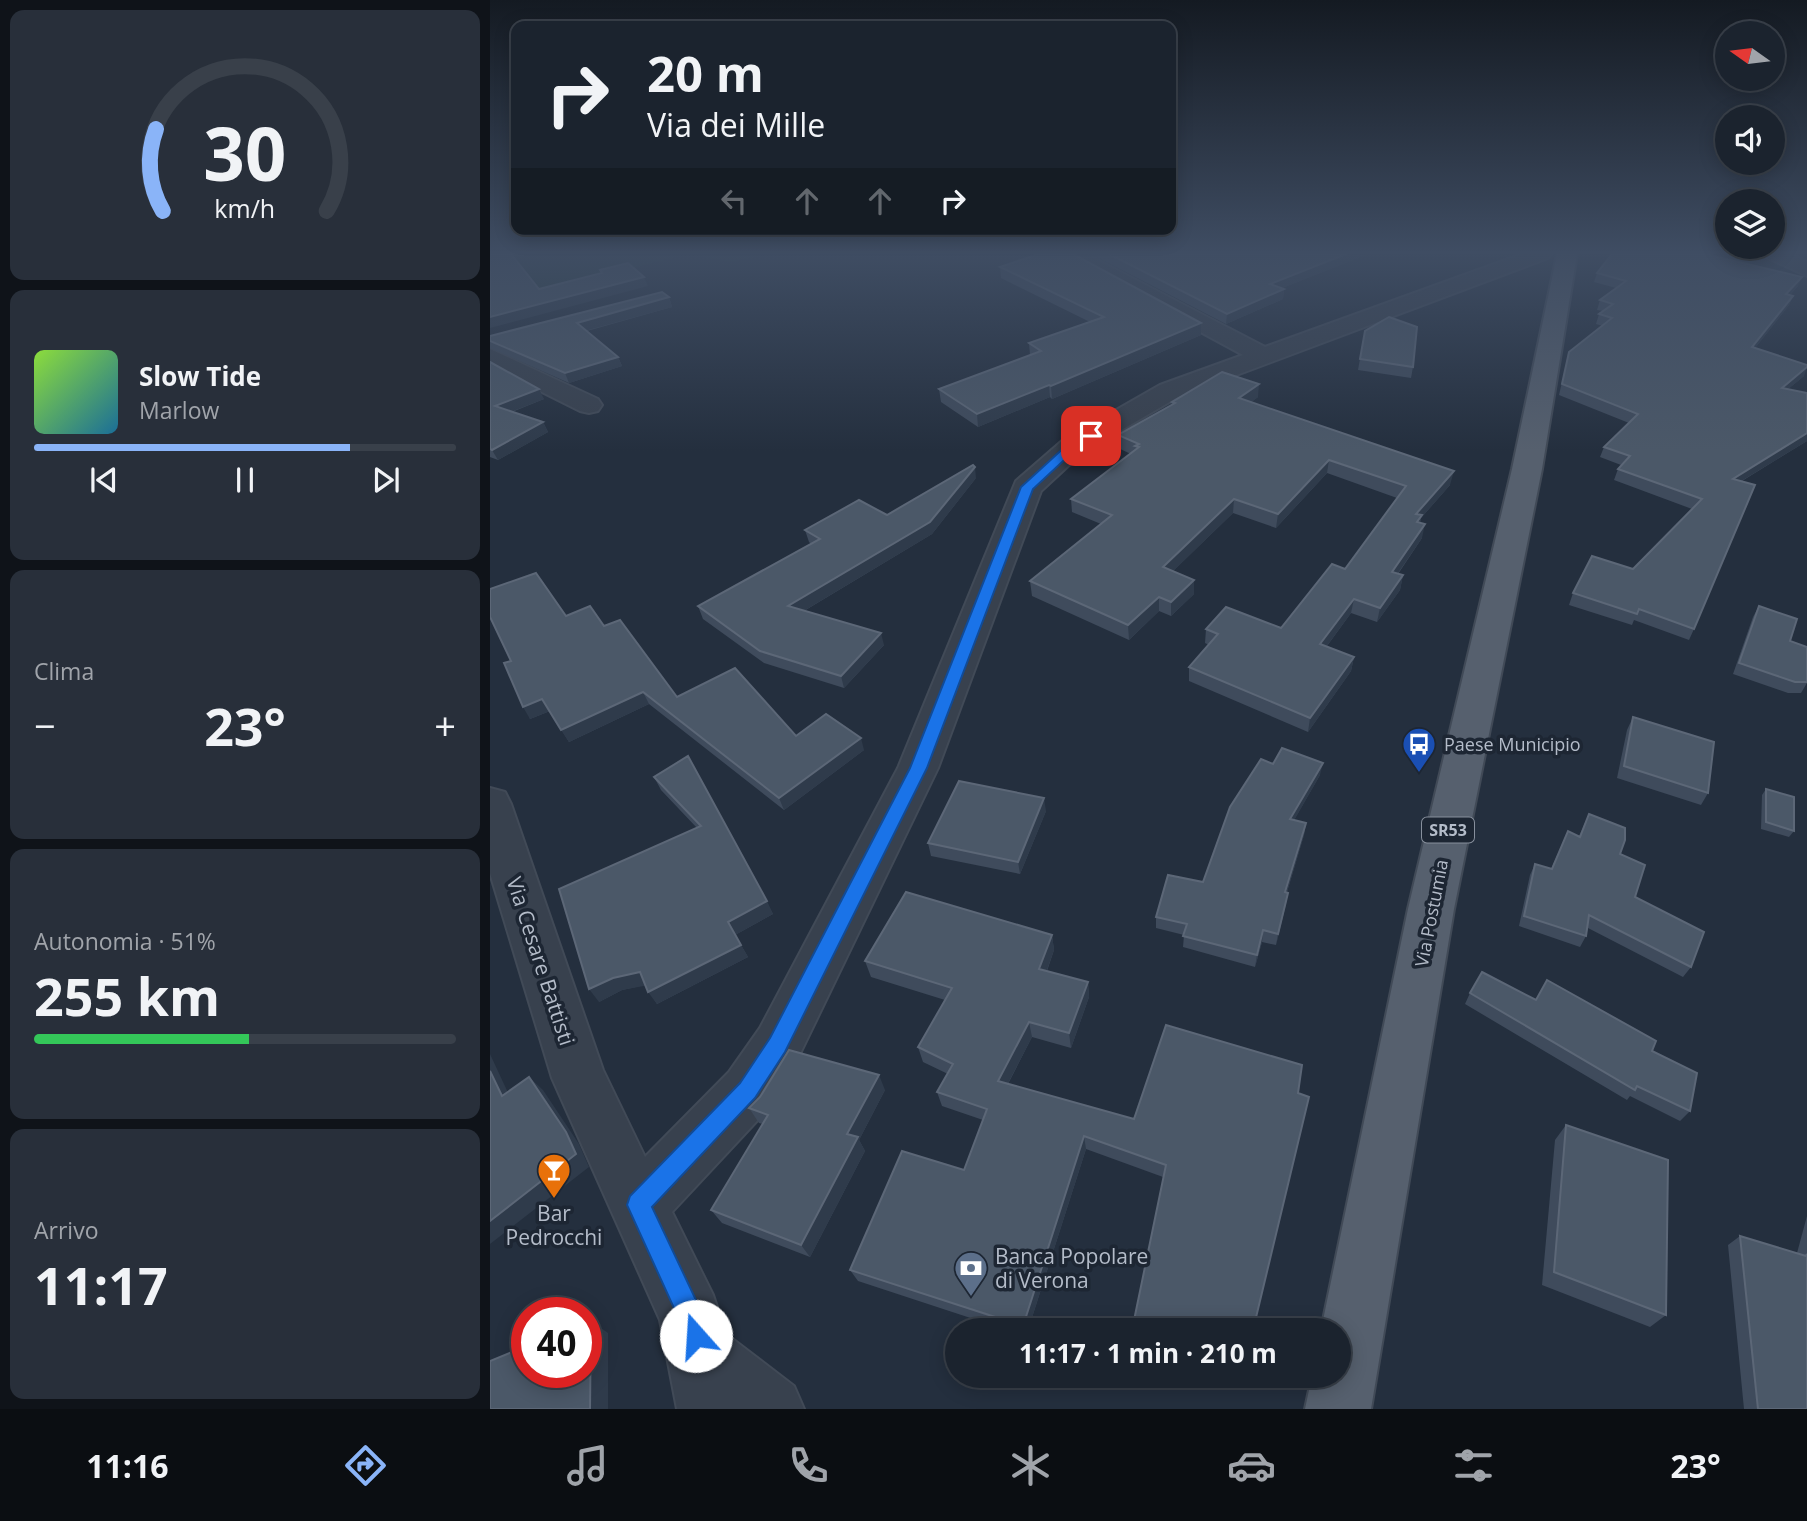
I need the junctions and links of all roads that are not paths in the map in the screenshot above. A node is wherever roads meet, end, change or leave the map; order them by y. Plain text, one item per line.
1 (1195, 320) edge
2 (1362, 320) edge
3 (1555, 320) edge
4 (494, 342) edge
5 (1264, 356) junction
6 (589, 405) dead end
7 (490, 804) edge
8 (639, 1205) junction
9 (705, 1382) edge
10 (1348, 1406) edge
11 (771, 1409) edge

1 - 5 street
2 - 5 street
3 - 10 main road, Via Postumia / SR53
4 - 6 street
5 - 8 street
7 - 8 street, Via Cesare Battisti
8 - 9 street, Via Cesare Battisti
9 - 11 street

